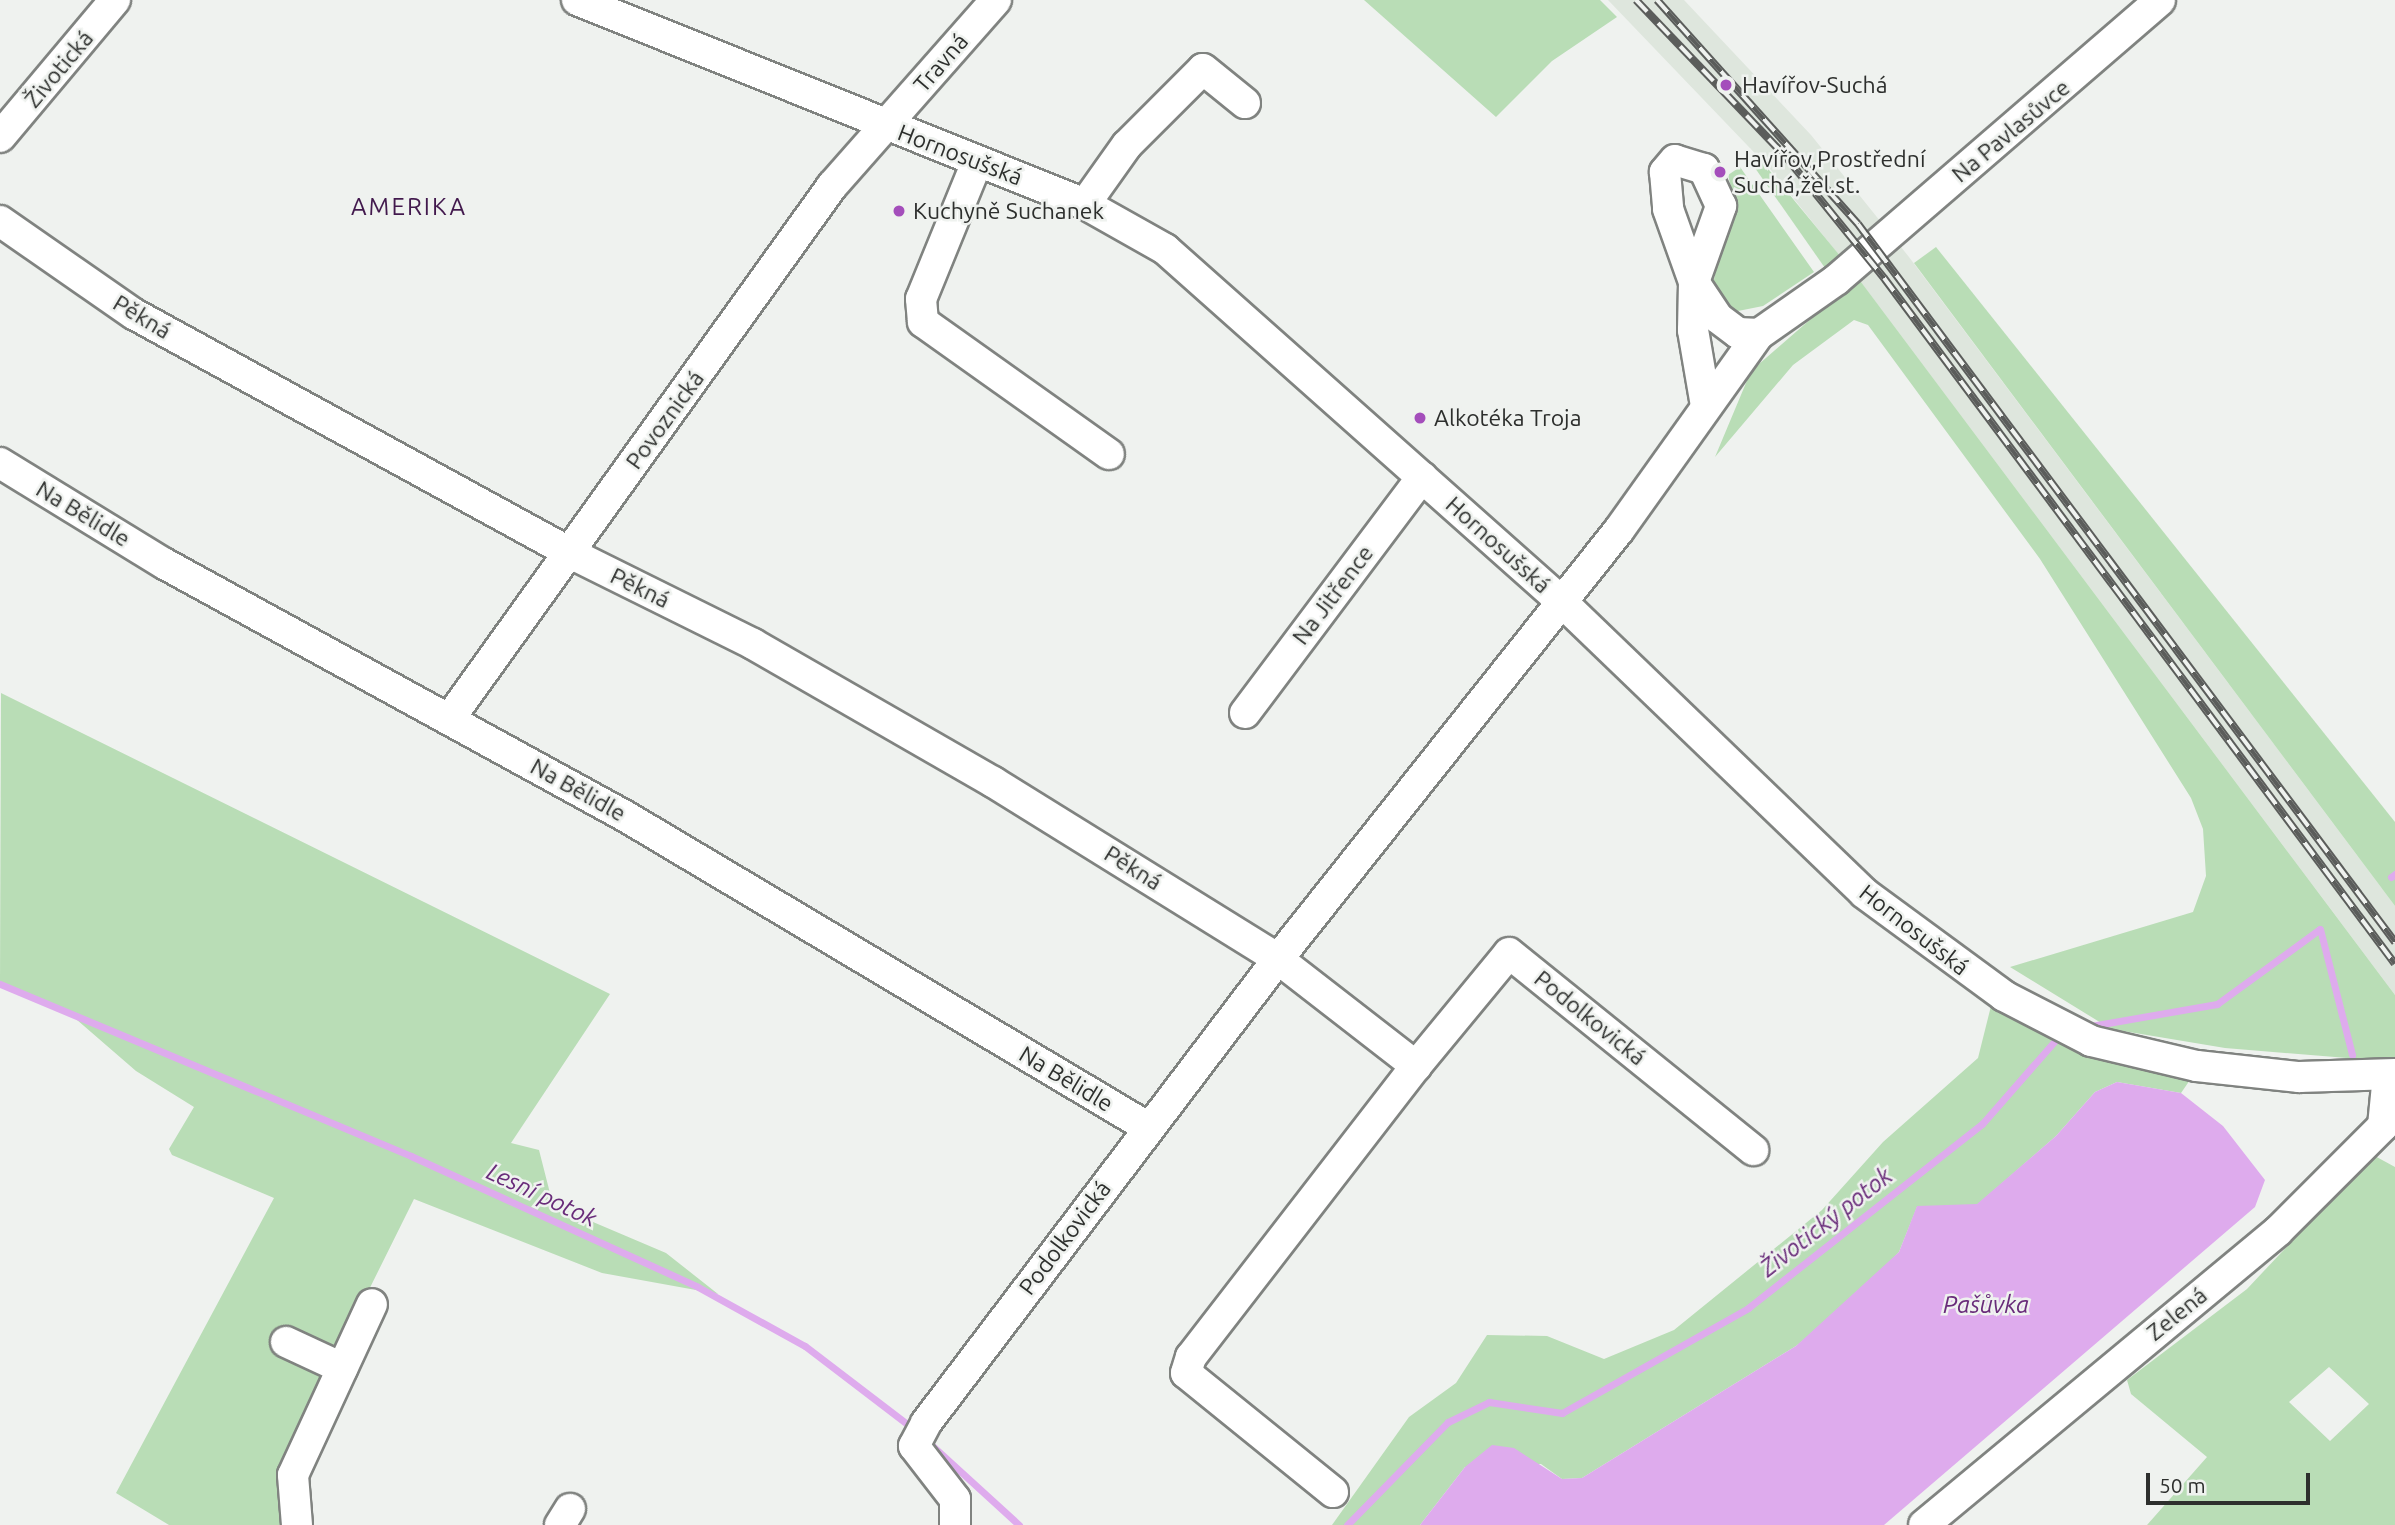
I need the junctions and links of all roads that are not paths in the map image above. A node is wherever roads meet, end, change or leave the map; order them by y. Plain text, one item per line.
1 (116, 0) edge
2 (577, 0) edge
3 (996, 0) edge
4 (2160, 0) edge
5 (1245, 103) dead end
6 (886, 126) junction
7 (0, 137) edge
8 (977, 162) junction
9 (1085, 204) junction
10 (0, 221) edge
11 (1759, 334) junction
12 (1706, 406) junction
13 (1109, 454) dead end
14 (0, 463) edge
15 (1422, 477) junction
16 (570, 553) junction
17 (1562, 602) junction
18 (1245, 713) dead end
19 (450, 718) junction
20 (1279, 959) junction
21 (1416, 1066) junction
22 (2391, 1075) edge
23 (1149, 1128) junction
24 (2389, 1134) edge
25 (1753, 1150) dead end
26 (372, 1304) dead end
27 (286, 1342) dead end
28 (342, 1368) junction
29 (1333, 1493) dead end
30 (303, 1523) edge
31 (955, 1525) edge
32 (1924, 1525) edge

1 - 7 street, Životická
2 - 6 street, Hornosušská
3 - 6 street, Travná
4 - 11 street, Na Pavlasůvce
5 - 9 street
6 - 8 street, Hornosušská
6 - 16 street, Povoznická
8 - 9 street, Hornosušská
8 - 13 street
9 - 15 street, Hornosušská
10 - 16 street, Pěkná
11 - 12 street, Na Pavlasůvce
11 - 12 street
12 - 17 street
14 - 19 street, Na Bělidle
15 - 17 street, Hornosušská
15 - 18 street, Na Jitřence
16 - 19 street, Povoznická
16 - 20 street, Pěkná
17 - 20 street, Podolkovická
17 - 22 street, Hornosušská
19 - 23 street, Na Bělidle
20 - 21 street
20 - 23 street, Podolkovická
21 - 25 street, Podolkovická
21 - 29 street, Podolkovická
22 - 24 street, Zelená
23 - 31 street, Podolkovická
24 - 32 street, Zelená
26 - 28 street
27 - 28 street
28 - 30 street

